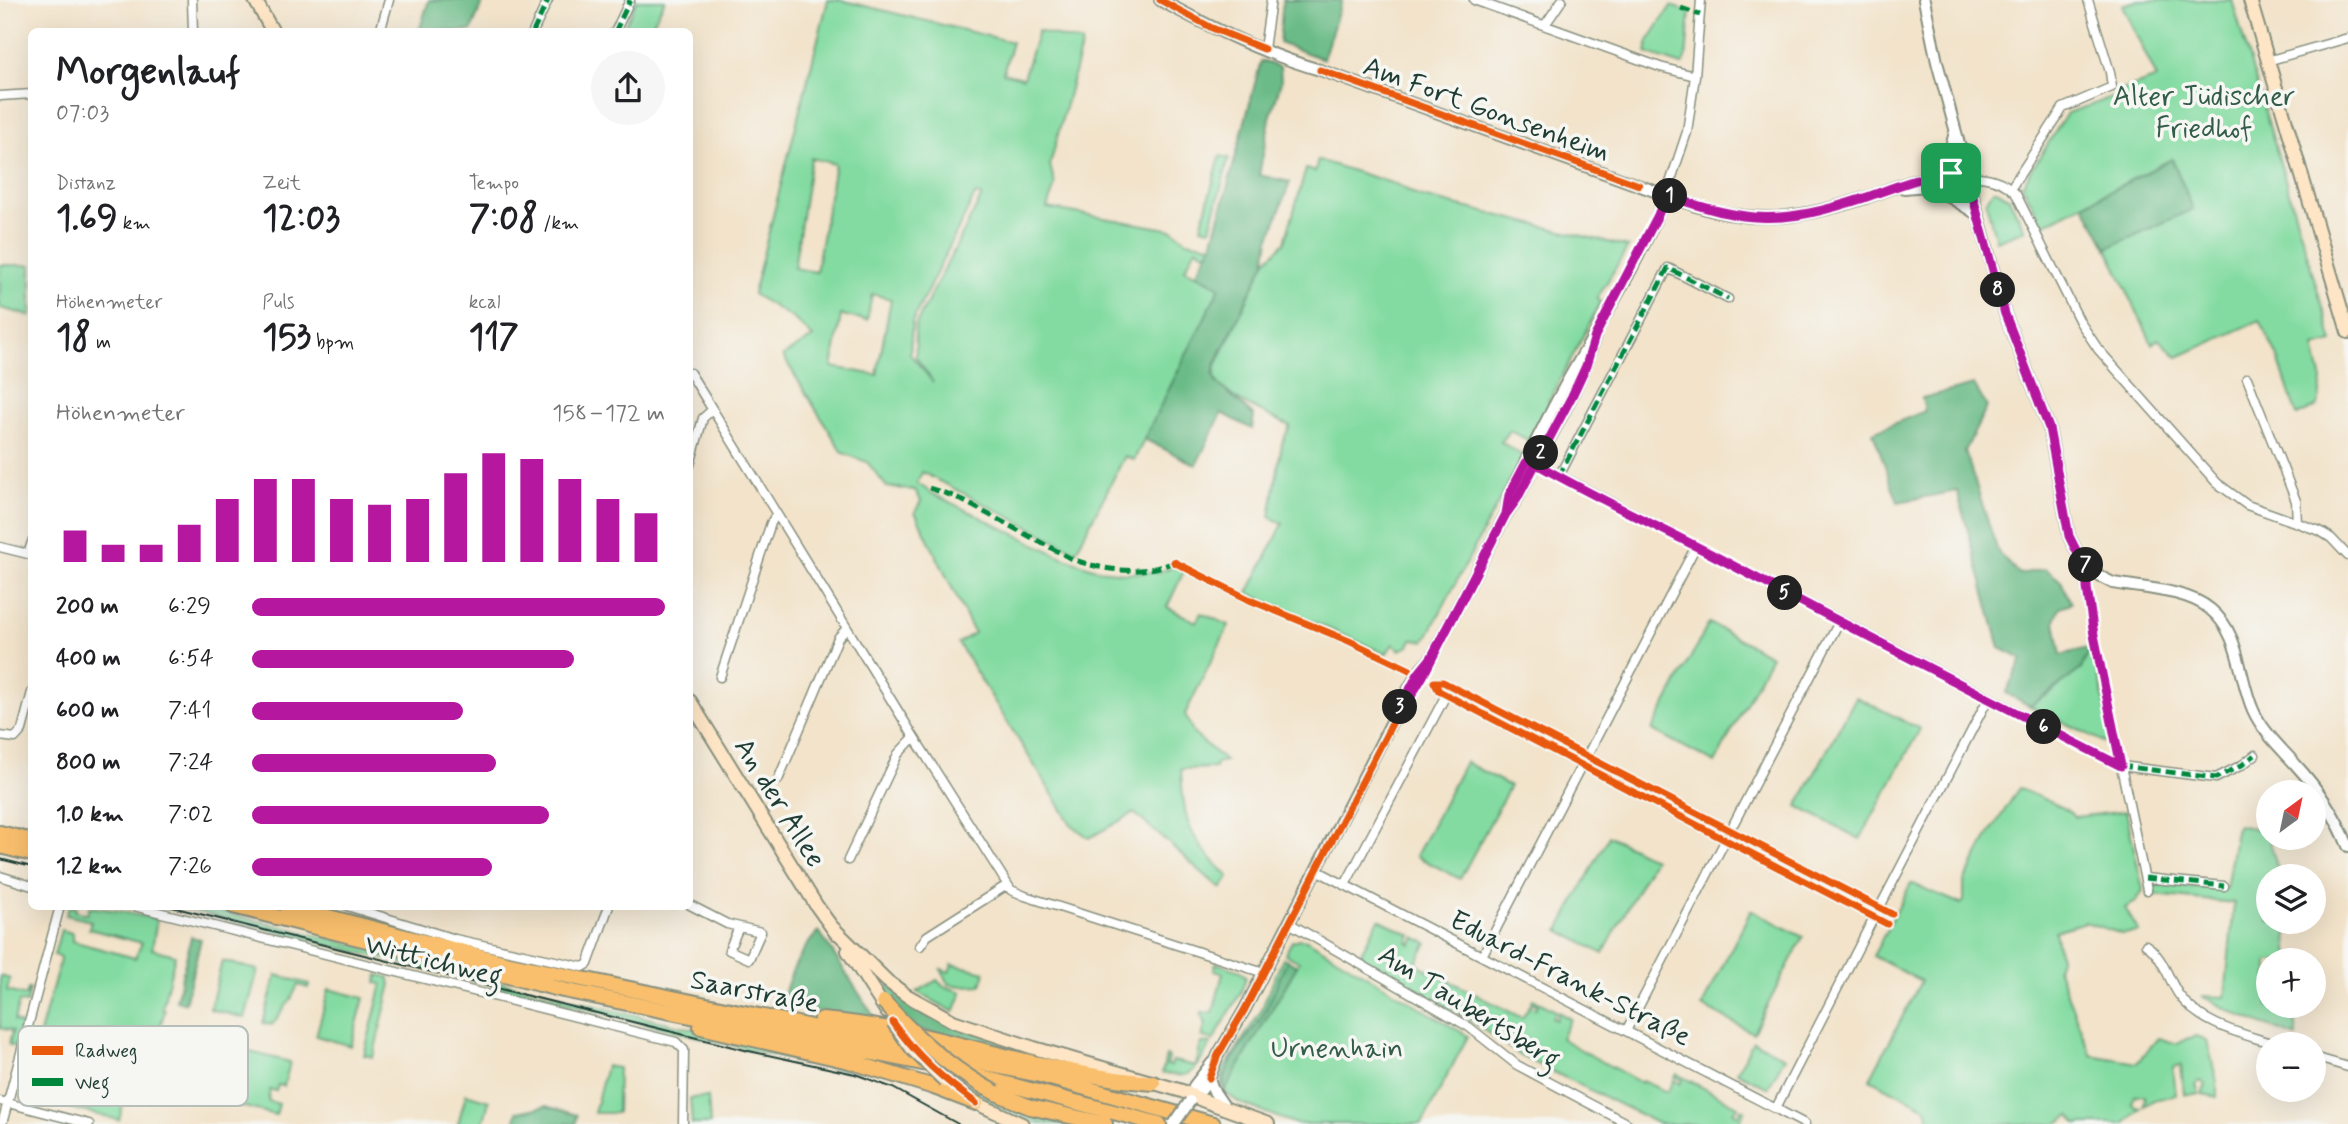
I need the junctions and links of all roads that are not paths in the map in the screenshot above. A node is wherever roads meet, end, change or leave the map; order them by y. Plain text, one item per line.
1 (192, 0) edge
2 (254, 0) edge
3 (389, 0) edge
4 (548, 0) edge
5 (630, 0) edge
6 (1160, 0) edge
7 (1271, 0) edge
8 (1474, 0) edge
9 (1562, 0) edge
10 (1701, 0) edge
11 (1924, 0) edge
12 (2088, 0) edge
13 (2250, 0) edge
14 (1545, 26) junction
15 (193, 28) edge
16 (272, 28) edge
17 (381, 28) edge
18 (535, 28) edge
19 (617, 28) edge
20 (2348, 38) edge
21 (1264, 49) junction
22 (2267, 61) junction
23 (1695, 76) junction
24 (28, 94) edge
25 (0, 96) edge
26 (1955, 130) junction
27 (1967, 176) junction
28 (1930, 181) junction
29 (2011, 188) junction
30 (1666, 195) junction
31 (1977, 214) junction
32 (1728, 299) dead end
33 (2348, 332) edge
34 (693, 378) edge
35 (2247, 378) dead end
36 (712, 410) junction
37 (693, 454) edge
38 (1531, 461) junction
39 (1559, 476) junction
40 (776, 515) junction
41 (2297, 523) junction
42 (1696, 546) junction
43 (0, 547) edge
44 (28, 554) edge
45 (2348, 556) edge
46 (2087, 565) junction
47 (1839, 622) junction
48 (847, 628) junction
49 (720, 677) dead end
50 (1446, 695) dead end
51 (1988, 699) junction
52 (28, 707) edge
53 (693, 707) edge
54 (22, 730) junction
55 (28, 732) edge
56 (0, 736) edge
57 (914, 737) junction
58 (1589, 751) dead end
59 (2255, 755) dead end
60 (2121, 766) junction
61 (1579, 770) dead end
62 (778, 780) dead end
63 (1734, 823) dead end
64 (0, 833) edge
65 (28, 840) edge
66 (1724, 843) dead end
67 (0, 846) edge
68 (2348, 846) edge
69 (28, 853) edge
70 (848, 860) dead end
71 (1316, 870) junction
72 (0, 876) edge
73 (2145, 878) junction
74 (28, 885) edge
75 (1007, 885) junction
76 (1345, 885) junction
77 (2224, 886) dead end
78 (2147, 890) dead end
79 (1882, 903) dead end
80 (693, 907) edge
81 (59, 910) edge
82 (150, 910) edge
83 (249, 910) edge
84 (301, 910) edge
85 (360, 910) edge
86 (608, 910) edge
87 (1289, 923) junction
88 (1871, 923) dead end
89 (740, 927) dead end
90 (832, 927) junction
91 (2146, 945) dead end
92 (920, 946) dead end
93 (1482, 956) junction
94 (1264, 973) junction
95 (880, 998) junction
96 (648, 1008) junction
97 (803, 1024) junction
98 (26, 1026) edge
99 (1626, 1031) junction
100 (2256, 1037) edge
101 (18, 1052) edge
102 (1218, 1055) junction
103 (2326, 1061) edge
104 (2348, 1067) edge
105 (1209, 1077) junction
106 (1153, 1083) junction
107 (1191, 1099) junction
108 (4, 1101) edge
109 (976, 1103) junction
110 (22, 1106) edge
111 (1776, 1108) junction
112 (1226, 1109) junction
113 (2, 1124) edge
114 (89, 1124) edge
115 (683, 1124) edge
116 (1022, 1124) edge
117 (1104, 1124) edge
118 (1159, 1124) edge
119 (1174, 1124) edge
120 (1213, 1124) edge
121 (1268, 1124) edge
122 (1628, 1124) edge
123 (1805, 1124) edge

1 - 15 street
2 - 16 main road
3 - 17 street
4 - 18 street
5 - 19 street
6 - 21 street, Am Fort Gonsenheim
7 - 21 street
8 - 14 street
9 - 14 street
10 - 23 street
11 - 26 street
12 - 29 street
13 - 22 main road
14 - 23 street
20 - 22 street
21 - 30 street, Am Fort Gonsenheim
22 - 33 main road
23 - 30 street
24 - 25 street
26 - 27 street
26 - 28 street
27 - 28 street, Am Fort Gonsenheim
27 - 29 street
27 - 31 street
28 - 30 street, Am Fort Gonsenheim
28 - 31 street
29 - 41 street
30 - 38 street
31 - 46 street
32 - 39 street
34 - 36 street
35 - 41 street
36 - 37 street
36 - 40 street
38 - 39 street
38 - 71 street
39 - 42 street
40 - 48 street
40 - 49 street
41 - 45 street
42 - 47 street
42 - 58 street
43 - 44 street
46 - 60 street
46 - 68 street
47 - 51 street
47 - 63 street
48 - 57 street
48 - 62 street
50 - 76 street
51 - 60 street
51 - 79 street
52 - 54 street
53 - 90 main road, An der Allee
54 - 55 street
54 - 56 street
57 - 70 street
57 - 75 street
59 - 60 street
60 - 73 street
61 - 93 street
64 - 65 highway
66 - 99 street
67 - 69 highway
71 - 76 street, Eduard-Frank-Straße
71 - 87 street
72 - 74 street
73 - 77 street
73 - 78 street
75 - 92 street
75 - 94 street
76 - 93 street, Eduard-Frank-Straße
80 - 89 street
81 - 98 street
82 - 115 street, Wittichweg
83 - 96 highway, Saarstraße
84 - 97 highway, Saarstraße
85 - 86 street
87 - 94 street
87 - 122 street, Am Taubertsberg
88 - 111 street
90 - 95 main road
90 - 106 main road
91 - 100 street
93 - 99 street, Eduard-Frank-Straße
94 - 102 street
95 - 109 main road, bridge
95 - 117 highway, bridge
96 - 109 highway
96 - 118 highway, Saarstraße
97 - 106 highway
97 - 120 highway, Saarstraße
99 - 111 street, Eduard-Frank-Straße
101 - 108 street
102 - 105 street
102 - 107 street
103 - 104 street
105 - 107 street
105 - 112 street
106 - 107 main road
107 - 112 main road
107 - 119 street, bridge
108 - 113 street
109 - 116 main road
110 - 114 street
111 - 123 street, Eduard-Frank-Straße
112 - 121 main road

